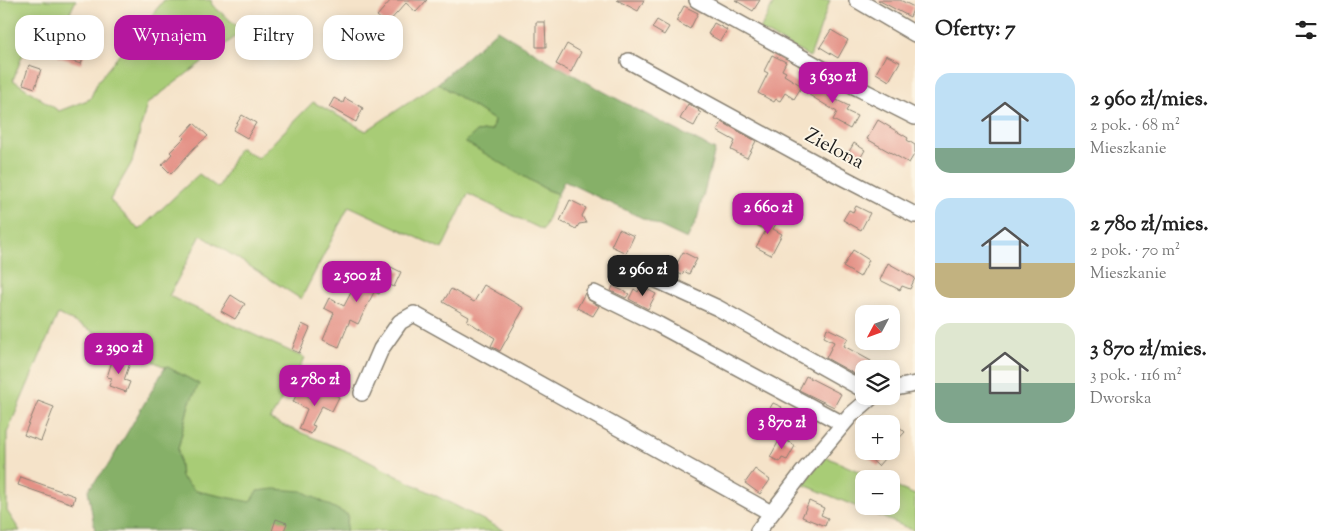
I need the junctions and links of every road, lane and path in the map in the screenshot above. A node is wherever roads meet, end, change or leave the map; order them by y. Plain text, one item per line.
1 (697, 0) edge
2 (857, 0) edge
3 (915, 34) edge
4 (629, 60) dead end
5 (915, 117) edge
6 (915, 215) edge
7 (646, 275) dead end
8 (594, 293) dead end
9 (915, 384) edge
10 (855, 385) edge
11 (900, 387) edge
12 (362, 393) dead end
13 (863, 405) edge
14 (844, 424) junction
15 (771, 513) junction
16 (758, 531) edge

1 - 5 street
2 - 3 street
4 - 6 street, Zielona
7 - 10 street
8 - 14 street
9 - 11 street
12 - 15 street
13 - 14 street
14 - 15 street
15 - 16 street

